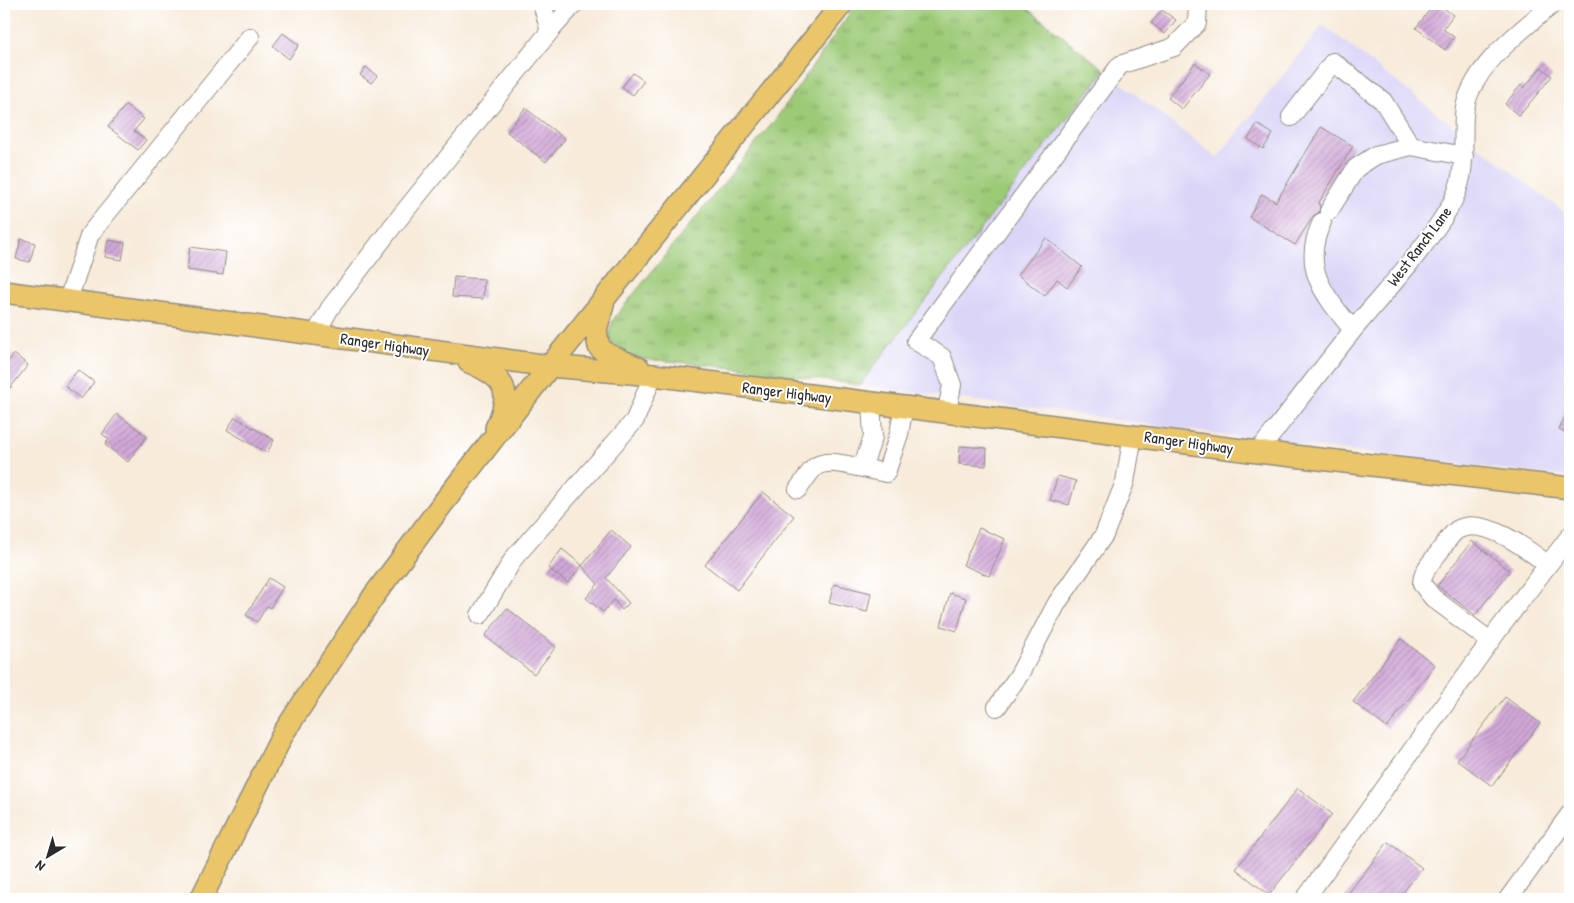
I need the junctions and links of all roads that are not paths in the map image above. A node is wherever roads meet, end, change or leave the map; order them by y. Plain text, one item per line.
1 (542, 4) edge
2 (574, 4) edge
3 (842, 4) edge
4 (1198, 4) edge
5 (1553, 4) edge
6 (550, 30) junction
7 (250, 37) dead end
8 (1291, 117) dead end
9 (1411, 146) junction
10 (1464, 156) junction
11 (4, 292) edge
12 (609, 294) junction
13 (68, 300) junction
14 (1353, 330) junction
15 (315, 335) junction
16 (445, 352) junction
17 (550, 366) junction
18 (653, 375) junction
19 (871, 402) junction
20 (904, 406) junction
21 (947, 411) junction
22 (1132, 435) junction
23 (489, 443) junction
24 (1258, 452) junction
25 (862, 468) junction
26 (1570, 488) edge
27 (798, 489) dead end
28 (1570, 536) edge
29 (1548, 565) junction
30 (480, 615) dead end
31 (1490, 641) junction
32 (996, 708) dead end
33 (1570, 814) edge
34 (202, 899) edge
35 (1305, 899) edge
36 (1508, 899) edge

1 - 6 street
2 - 6 street
3 - 12 main road
4 - 21 street
5 - 10 street, West Ranch Lane
6 - 15 street
7 - 13 street
8 - 9 street
9 - 10 street
9 - 14 street
10 - 14 street, West Ranch Lane
11 - 13 main road, Ranger Highway
12 - 17 main road
12 - 18 main road
13 - 15 main road, Ranger Highway
14 - 24 street, West Ranch Lane
15 - 16 main road, Ranger Highway
16 - 17 main road, Ranger Highway
16 - 23 main road
17 - 18 main road, Ranger Highway
17 - 23 main road
18 - 19 main road, Ranger Highway
18 - 30 street
19 - 20 main road, Ranger Highway
19 - 25 street
20 - 21 main road, Ranger Highway
20 - 25 street
21 - 22 main road, Ranger Highway
22 - 24 main road, Ranger Highway
22 - 32 street
23 - 34 main road
24 - 26 main road, Ranger Highway
25 - 27 street
28 - 29 street
29 - 31 street
29 - 31 street
31 - 35 street
33 - 36 street

